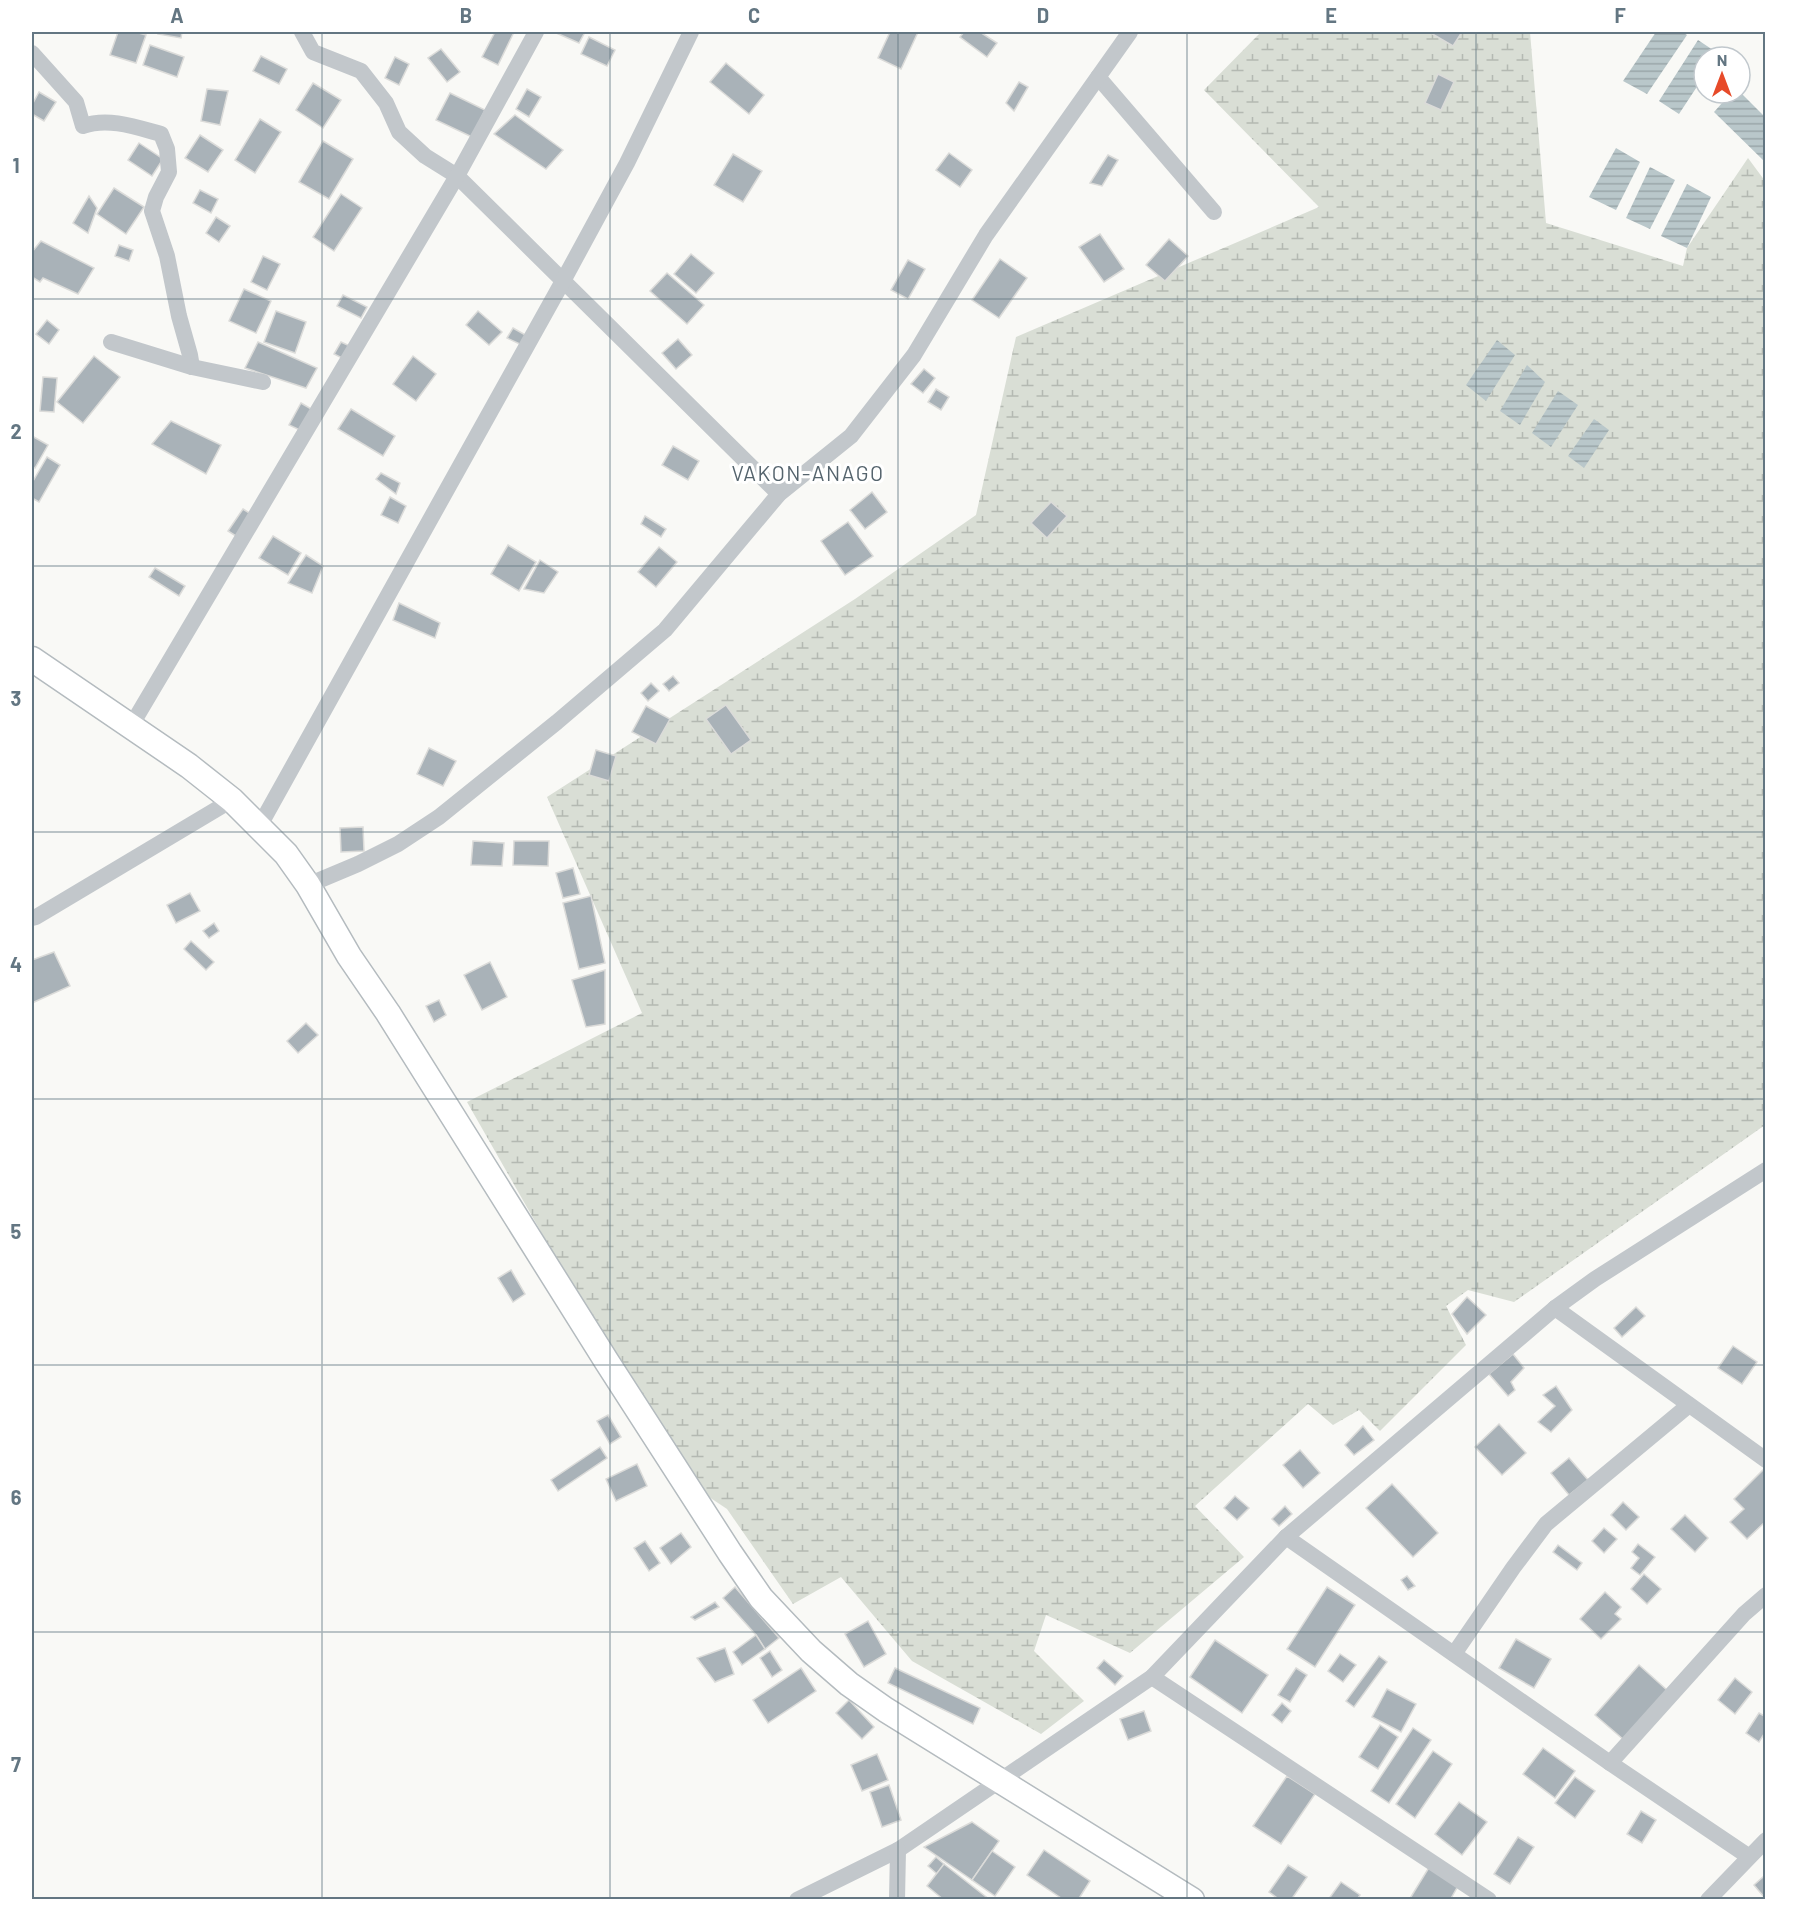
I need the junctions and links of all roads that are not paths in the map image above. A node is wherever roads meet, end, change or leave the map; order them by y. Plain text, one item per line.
1 (302, 32) edge
2 (536, 32) edge
3 (1130, 32) edge
4 (682, 36) edge
5 (32, 53) edge
6 (1098, 77) junction
7 (457, 176) junction
8 (1214, 212) dead end
9 (563, 281) junction
10 (111, 342) dead end
11 (192, 367) junction
12 (263, 382) dead end
13 (779, 495) junction
14 (32, 659) edge
15 (131, 726) junction
16 (232, 800) junction
17 (259, 827) junction
18 (309, 885) junction
19 (32, 918) edge
20 (1766, 1170) edge
21 (1555, 1308) junction
22 (1689, 1405) junction
23 (1766, 1460) edge
24 (1286, 1537) junction
25 (1766, 1595) edge
26 (1454, 1654) junction
27 (1152, 1677) junction
28 (1610, 1763) junction
29 (1001, 1782) junction
30 (1766, 1840) edge
31 (898, 1850) junction
32 (1748, 1856) junction
33 (797, 1899) edge
34 (897, 1899) edge
35 (1192, 1899) edge
36 (1489, 1899) edge
37 (1708, 1899) edge

1 - 7 street
2 - 7 street
3 - 6 street
4 - 9 street
5 - 11 street
6 - 8 street
6 - 13 street
7 - 9 street
7 - 15 street
9 - 13 street
9 - 17 street
10 - 11 street
11 - 12 street
13 - 18 street
14 - 15 main road
15 - 16 main road
16 - 17 main road
16 - 19 street
17 - 18 main road
18 - 29 main road
20 - 21 street
21 - 22 street
21 - 24 street
22 - 23 street
22 - 26 street
24 - 26 street
24 - 27 street
25 - 28 street
26 - 28 street
27 - 29 street
27 - 36 street
28 - 32 street
29 - 31 street
29 - 35 main road
30 - 32 street
31 - 33 street
31 - 34 street
32 - 37 street

